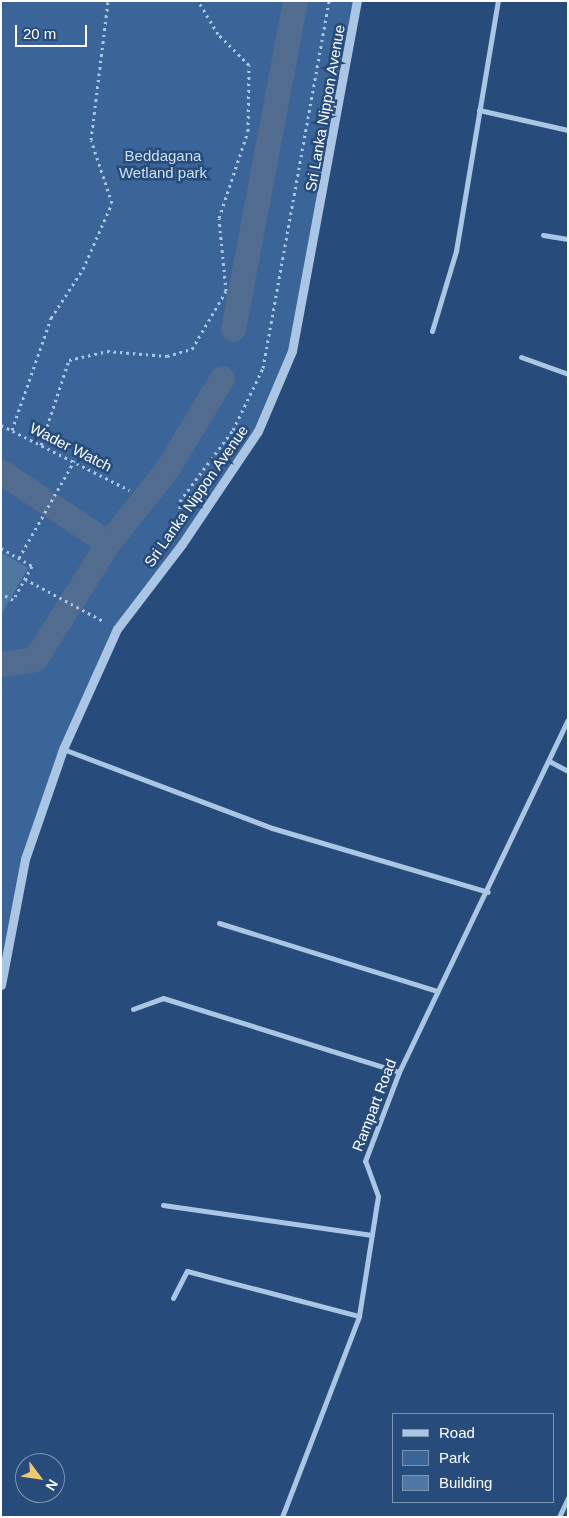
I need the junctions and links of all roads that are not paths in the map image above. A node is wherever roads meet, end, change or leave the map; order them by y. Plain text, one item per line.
1 (357, 1) edge
2 (498, 1) edge
3 (479, 110) junction
4 (568, 130) edge
5 (543, 235) dead end
6 (568, 239) edge
7 (432, 331) dead end
8 (521, 357) dead end
9 (568, 374) edge
10 (568, 720) edge
11 (63, 749) junction
12 (548, 761) junction
13 (568, 772) edge
14 (488, 892) junction
15 (219, 923) dead end
16 (1, 985) edge
17 (437, 991) junction
18 (133, 1009) dead end
19 (399, 1072) junction
20 (163, 1205) dead end
21 (372, 1235) junction
22 (173, 1298) dead end
23 (359, 1316) junction
24 (568, 1498) edge
25 (282, 1517) edge
26 (559, 1517) edge

1 - 11 street, Sri Lanka Nippon Avenue
2 - 3 street
3 - 4 street
3 - 7 street
5 - 6 street
8 - 9 street
10 - 12 street, Rampart Road
11 - 14 street
11 - 16 street, Sri Lanka Nippon Avenue
12 - 13 street
12 - 14 street, Rampart Road
14 - 17 street, Rampart Road
15 - 17 street
17 - 19 street, Rampart Road
18 - 19 street
19 - 21 street, Rampart Road
20 - 21 street
21 - 23 street, Rampart Road
22 - 23 street
23 - 25 street, Rampart Road
24 - 26 street

